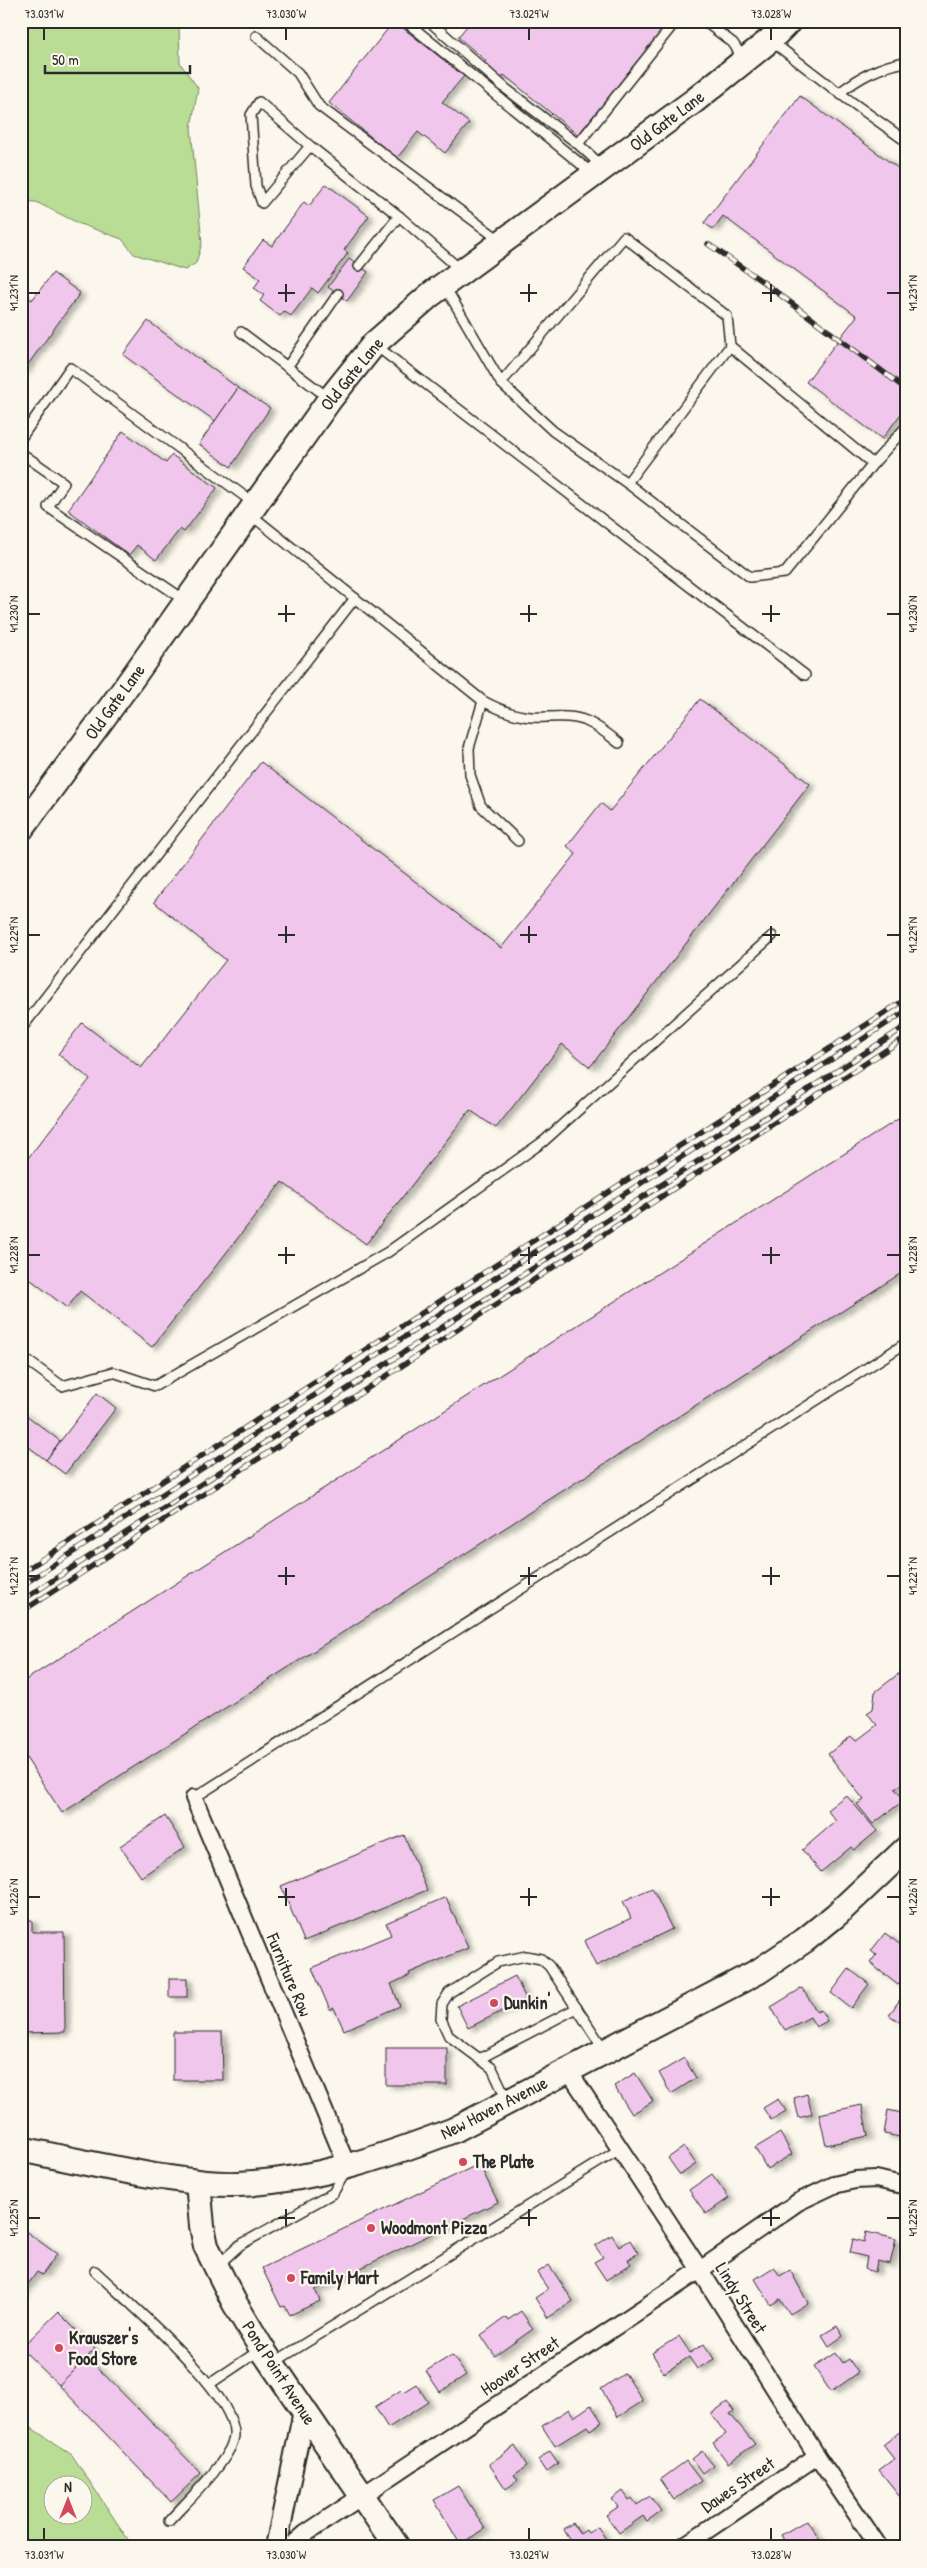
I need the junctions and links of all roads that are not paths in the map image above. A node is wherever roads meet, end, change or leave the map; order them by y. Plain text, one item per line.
1 (405, 21) edge
2 (429, 21) edge
3 (676, 21) edge
4 (704, 21) edge
5 (789, 21) edge
6 (256, 36) dead end
7 (770, 40) junction
8 (745, 60) junction
9 (906, 62) edge
10 (839, 93) junction
11 (906, 141) edge
12 (578, 144) junction
13 (310, 146) junction
14 (600, 172) junction
15 (399, 216) junction
16 (501, 242) junction
17 (359, 266) dead end
18 (453, 278) junction
19 (338, 294) dead end
20 (241, 332) dead end
21 (374, 344) junction
22 (730, 346) junction
23 (287, 367) junction
24 (501, 383) junction
25 (330, 399) junction
26 (906, 428) edge
27 (21, 438) edge
28 (21, 453) edge
29 (873, 464) junction
30 (627, 483) junction
31 (252, 508) junction
32 (355, 598) junction
33 (187, 601) junction
34 (805, 675) dead end
35 (483, 701) junction
36 (619, 743) dead end
37 (21, 829) edge
38 (518, 842) dead end
39 (772, 936) dead end
40 (21, 1029) edge
41 (906, 1342) edge
42 (21, 1356) edge
43 (194, 1798) joint
44 (906, 1849) edge
45 (577, 2008) junction
46 (605, 2051) junction
47 (479, 2059) junction
48 (568, 2070) junction
49 (508, 2102) junction
50 (21, 2149) edge
51 (620, 2149) junction
52 (348, 2168) junction
53 (198, 2183) junction
54 (906, 2186) edge
55 (216, 2267) junction
56 (700, 2270) junction
57 (95, 2271) dead end
58 (267, 2356) junction
59 (211, 2384) junction
60 (304, 2411) junction
61 (817, 2456) junction
62 (362, 2496) junction
63 (169, 2522) dead end
64 (276, 2547) edge
65 (290, 2547) edge
66 (397, 2547) edge
67 (682, 2547) edge
68 (879, 2547) edge

1 - 14 lane
2 - 12 lane
3 - 12 lane
4 - 8 lane
5 - 7 main road, Old Gate Lane
6 - 16 lane
7 - 8 main road, Old Gate Lane
7 - 10 lane
8 - 14 main road, Old Gate Lane
9 - 10 lane
10 - 11 lane
12 - 14 lane
13 - 13 lane
13 - 15 lane
14 - 16 main road, Old Gate Lane
15 - 17 lane
15 - 18 lane
16 - 18 main road, Old Gate Lane
18 - 21 main road, Old Gate Lane
18 - 24 lane
19 - 23 lane
20 - 23 lane
21 - 25 main road, Old Gate Lane
21 - 34 lane
22 - 24 lane
22 - 29 lane
22 - 30 lane
23 - 25 lane
24 - 30 lane
25 - 31 main road, Old Gate Lane
26 - 29 lane
27 - 31 lane
28 - 33 lane
29 - 30 lane
31 - 32 lane
31 - 33 main road, Old Gate Lane
32 - 35 lane
32 - 40 lane
33 - 37 main road, Old Gate Lane
35 - 36 lane
35 - 38 lane
39 - 42 lane
41 - 43 lane
43 - 52 street, Furniture Row
44 - 46 main road, New Haven Avenue
45 - 46 lane
45 - 47 lane
45 - 47 lane
46 - 48 main road, New Haven Avenue
47 - 49 lane
48 - 49 main road, New Haven Avenue
48 - 51 street, Lindy Street
49 - 52 main road, New Haven Avenue
50 - 53 main road, New Haven Avenue
51 - 56 street, Lindy Street
51 - 58 lane
52 - 53 main road, New Haven Avenue
52 - 55 lane
53 - 55 main road, Pond Point Avenue
54 - 56 street, Hoover Street
55 - 58 main road, Pond Point Avenue
56 - 61 street, Lindy Street
56 - 62 street, Hoover Street
57 - 59 lane
58 - 59 lane
58 - 60 main road, Pond Point Avenue
59 - 63 lane
60 - 62 main road, Pond Point Avenue
60 - 64 street
61 - 67 street, Dawes Street
61 - 68 street, Lindy Street
62 - 65 street, Hoover Street
62 - 66 main road, Pond Point Avenue

